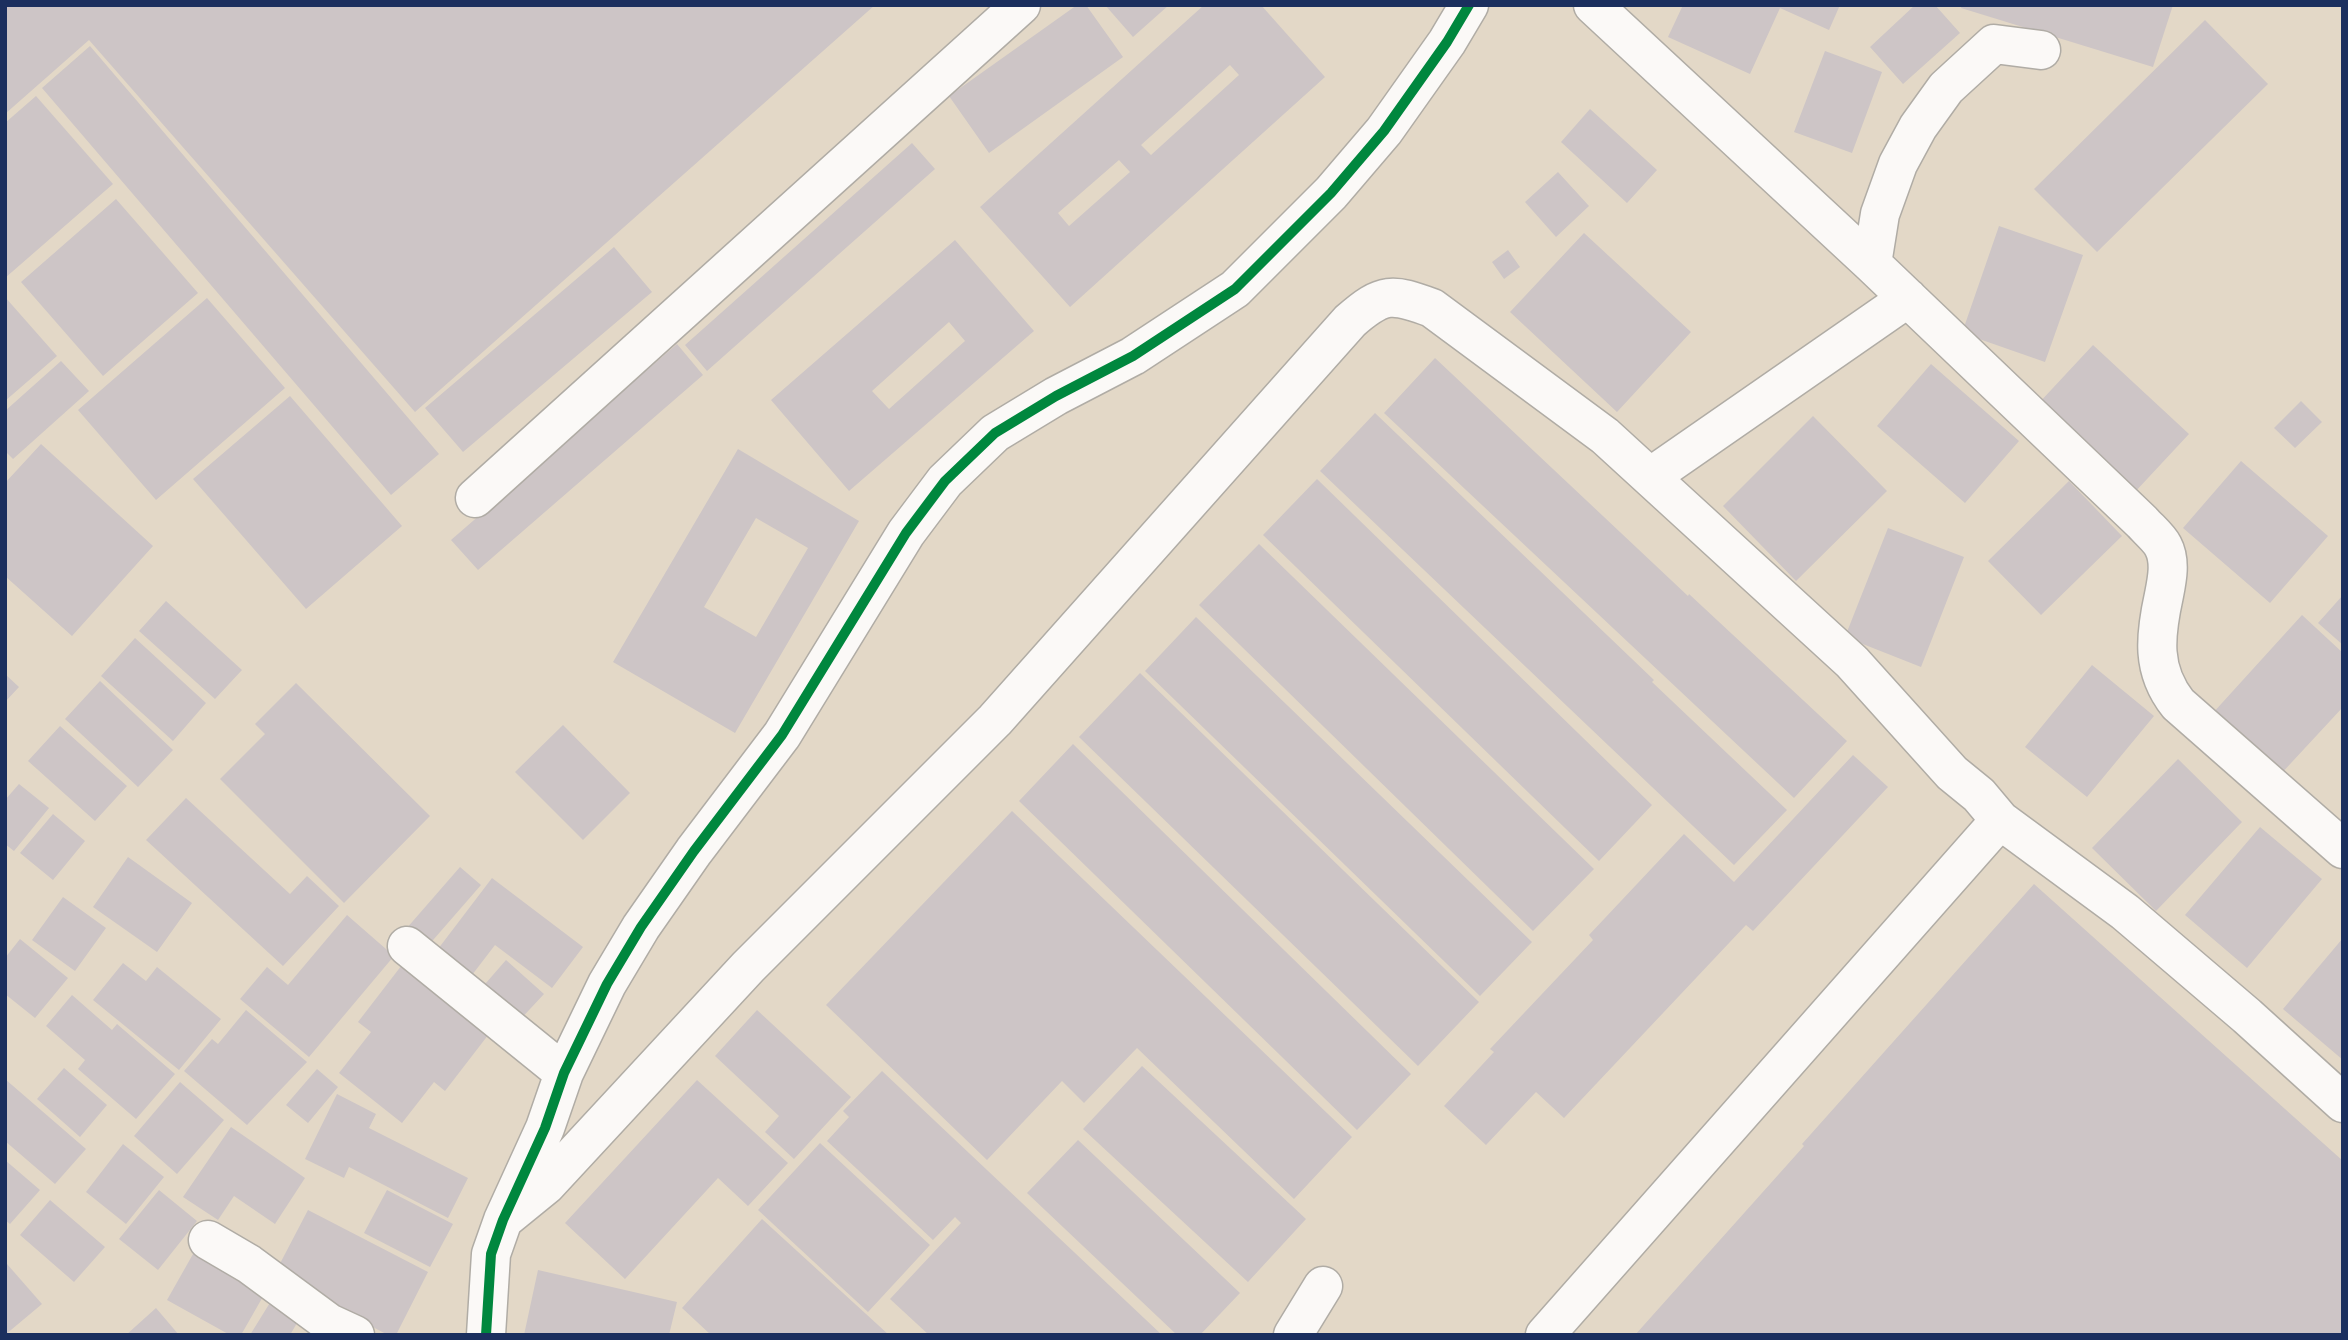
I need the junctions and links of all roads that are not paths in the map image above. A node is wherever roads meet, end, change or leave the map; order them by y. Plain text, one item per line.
1 (1021, 5) edge
2 (1469, 5) edge
3 (1593, 5) edge
4 (2041, 50) dead end
5 (1872, 264) junction
6 (1908, 298) junction
7 (1650, 477) junction
8 (475, 498) dead end
9 (2000, 820) junction
10 (2343, 849) edge
11 (407, 946) dead end
12 (564, 1073) junction
13 (2343, 1103) edge
14 (503, 1220) junction
15 (208, 1240) dead end
16 (1323, 1286) dead end
17 (355, 1335) edge
18 (486, 1335) edge
19 (1293, 1335) edge
20 (1545, 1335) edge

1 - 8 street
2 - 12 street
3 - 5 street
4 - 5 street
5 - 6 street
6 - 7 street
6 - 10 street
7 - 9 street
7 - 14 street
9 - 13 street
9 - 20 street
11 - 12 street
12 - 14 street
14 - 18 street
15 - 17 street
16 - 19 street

